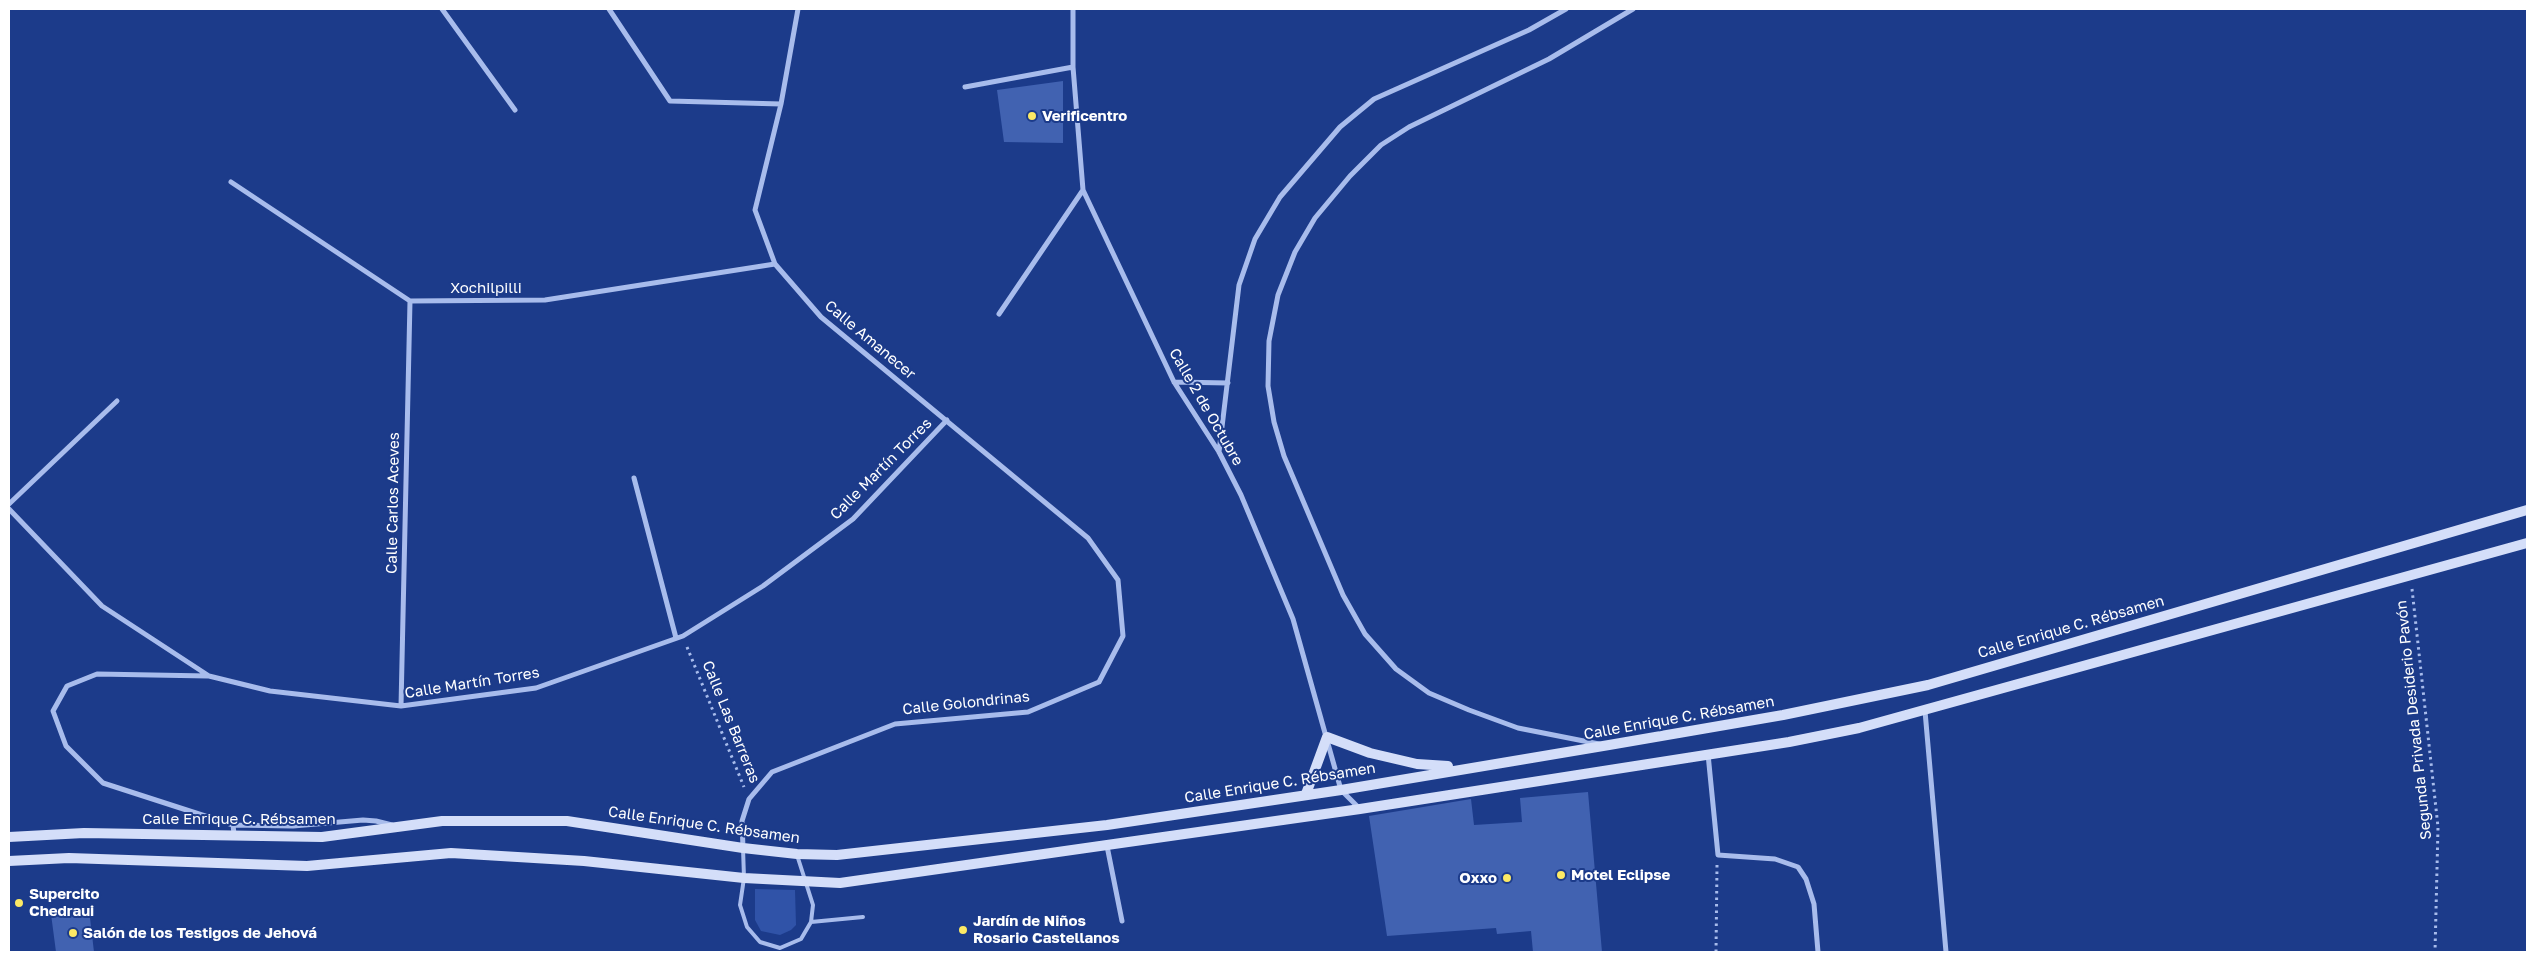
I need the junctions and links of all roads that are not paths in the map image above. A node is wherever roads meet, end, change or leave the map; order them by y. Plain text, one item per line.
1 (442, 9) edge
2 (609, 9) edge
3 (798, 9) edge
4 (1073, 9) edge
5 (1566, 9) edge
6 (1634, 9) edge
7 (1074, 66) junction
8 (964, 87) dead end
9 (781, 104) junction
10 (515, 110) dead end
11 (231, 182) dead end
12 (1082, 190) junction
13 (775, 264) junction
14 (410, 301) junction
15 (999, 314) dead end
16 (1174, 382) junction
17 (1228, 383) junction
18 (117, 401) dead end
19 (947, 420) junction
20 (1218, 452) junction
21 (634, 478) dead end
22 (9, 504) edge
23 (9, 509) edge
24 (2527, 510) edge
25 (2527, 543) edge
26 (676, 638) junction
27 (208, 676) junction
28 (401, 706) junction
29 (1925, 711) junction
30 (1327, 737) junction
31 (1609, 746) junction
32 (1708, 754) junction
33 (1464, 768) junction
34 (1341, 790) junction
35 (1306, 794) junction
36 (749, 799) joint
37 (1360, 809) junction
38 (233, 829) junction
39 (9, 837) edge
40 (1107, 846) junction
41 (743, 848) junction
42 (797, 854) junction
43 (9, 861) edge
44 (744, 878) junction
45 (806, 882) junction
46 (863, 917) dead end
47 (1122, 920) dead end
48 (811, 922) junction
49 (1818, 952) edge
50 (1946, 952) edge

1 - 10 street
2 - 9 street
3 - 9 street, Calle Amanecer
4 - 7 street, Calle 2 de Octubre
5 - 17 street
6 - 31 street
7 - 8 street
7 - 12 street, Calle 2 de Octubre
9 - 13 street, Calle Amanecer
11 - 14 street
12 - 15 street
12 - 16 street, Calle 2 de Octubre
13 - 14 street, Xochilpilli
13 - 19 street, Calle Amanecer
14 - 28 street, Calle Carlos Aceves
16 - 17 street
16 - 20 street, Calle 2 de Octubre
17 - 20 street
18 - 22 street
19 - 26 street, Calle Martín Torres
19 - 36 street, Calle Golondrinas
20 - 30 street, Calle 2 de Octubre
21 - 26 street
23 - 27 street, Calle Martín Torres
24 - 31 main road, Calle Enrique C. Rébsamen
25 - 29 main road
26 - 28 street, Calle Martín Torres
27 - 28 street, Calle Martín Torres
27 - 38 street
29 - 32 main road
29 - 50 street
30 - 33 main road
30 - 34 street, Calle 2 de Octubre
30 - 35 main road
31 - 33 main road, Calle Enrique C. Rébsamen
32 - 37 main road
32 - 49 street
33 - 34 main road, Calle Enrique C. Rébsamen
34 - 35 main road, Calle Enrique C. Rébsamen
34 - 37 street
35 - 42 main road, Calle Enrique C. Rébsamen
36 - 41 street, Calle Las Barreras
37 - 40 main road
38 - 39 main road, Calle Enrique C. Rébsamen
38 - 41 main road, Calle Enrique C. Rébsamen
40 - 45 main road
40 - 47 street
41 - 42 main road, Calle Enrique C. Rébsamen
41 - 44 lane
42 - 45 lane
43 - 44 main road
44 - 45 main road
44 - 48 lane
45 - 48 lane
46 - 48 lane

